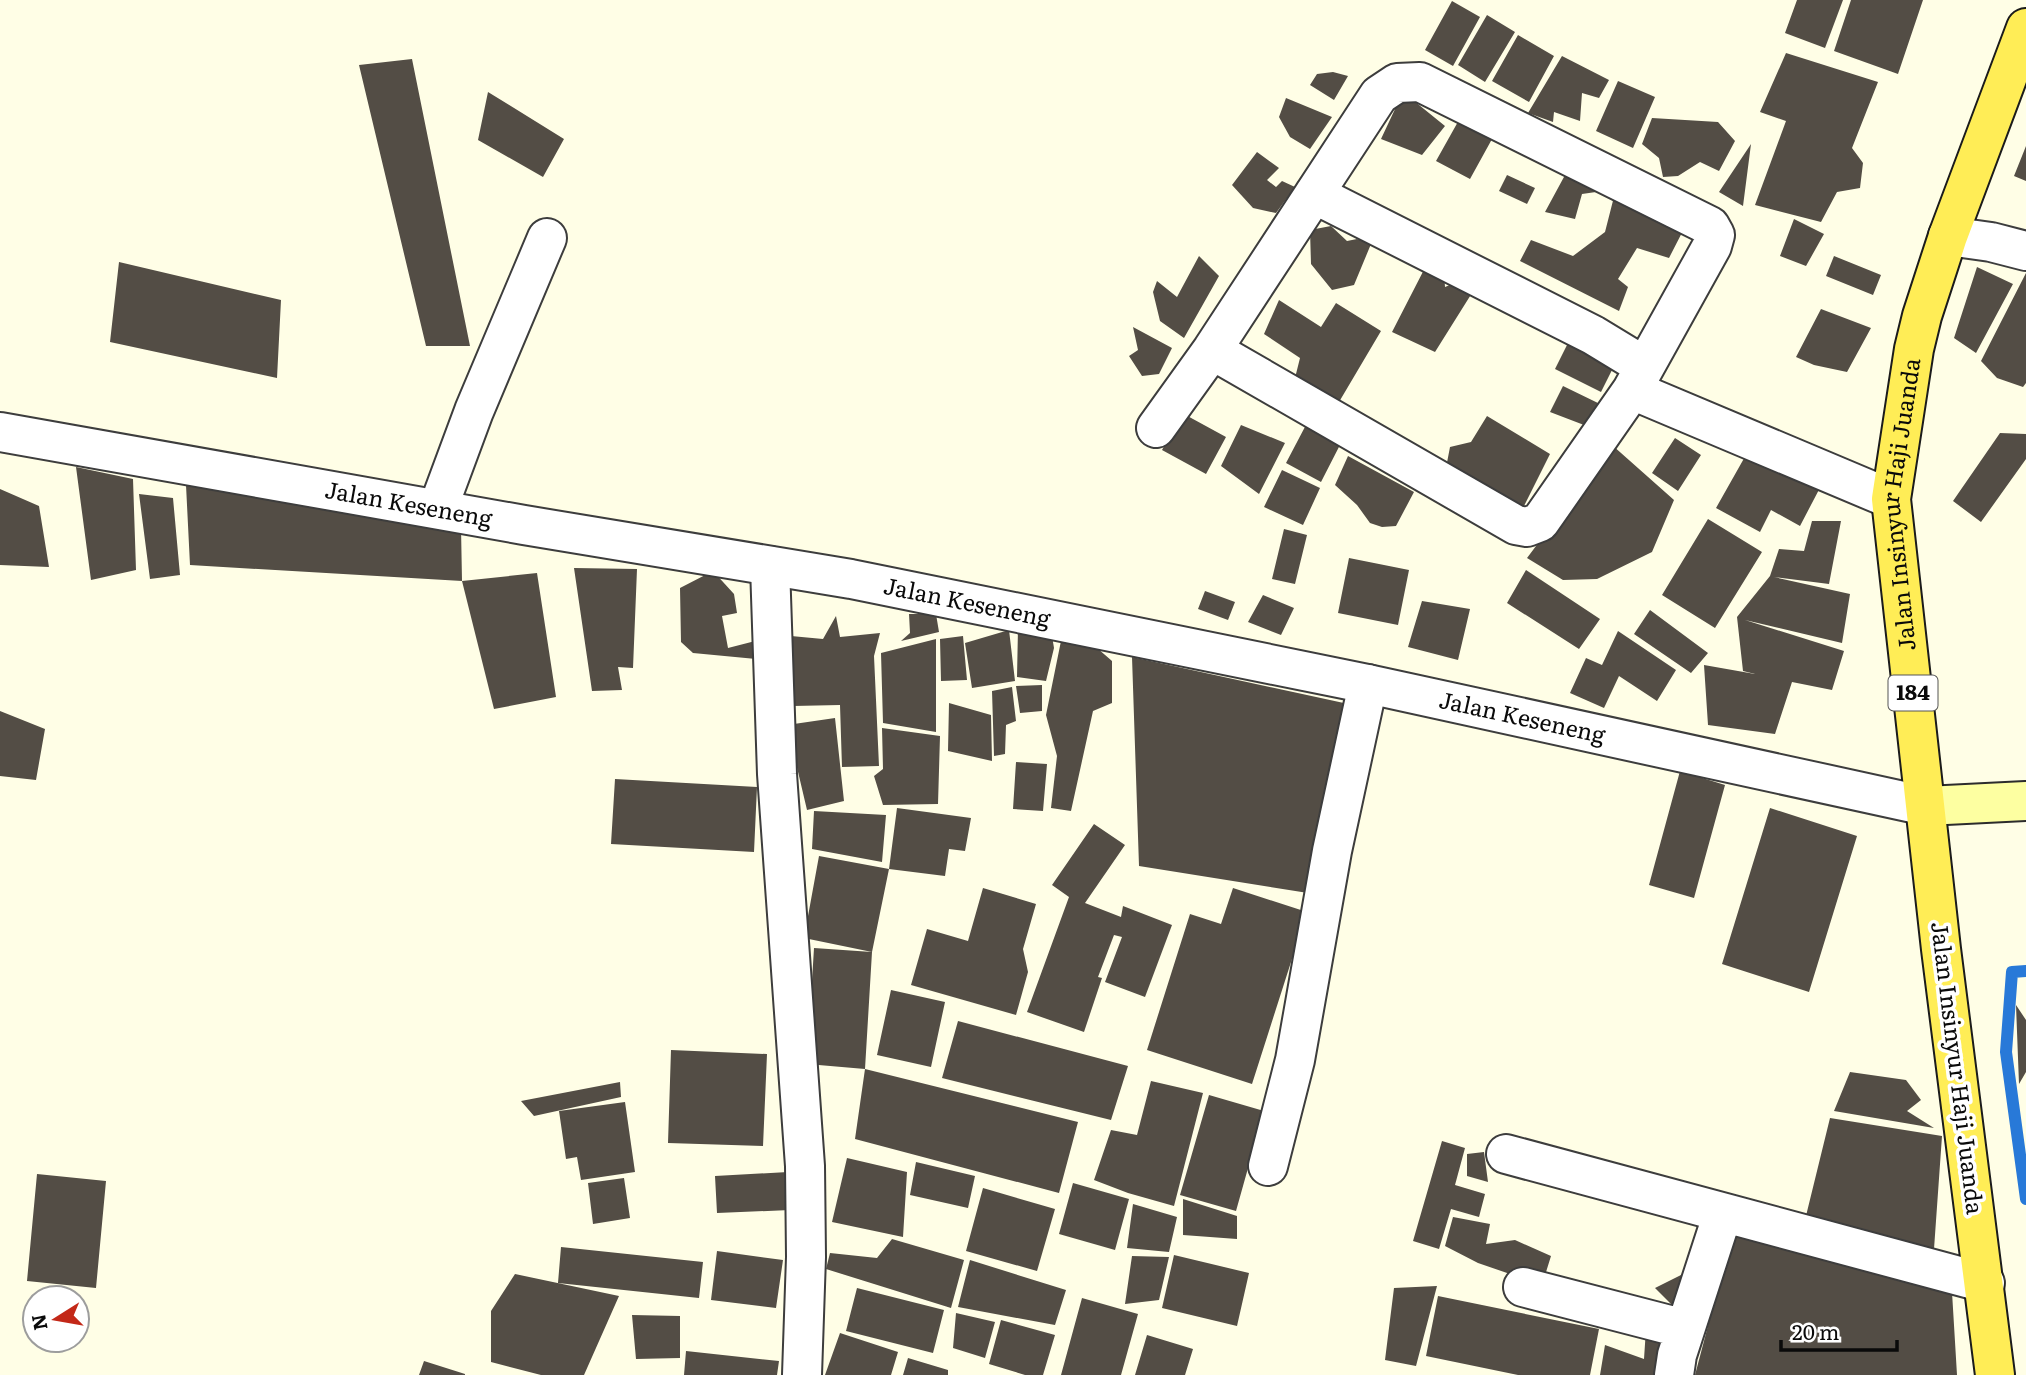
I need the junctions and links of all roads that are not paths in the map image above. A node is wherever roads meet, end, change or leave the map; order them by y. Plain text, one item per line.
1 (2026, 28) edge
2 (1314, 194) junction
3 (1948, 236) junction
4 (547, 238) dead end
5 (2026, 251) edge
6 (1212, 350) junction
7 (1638, 378) junction
8 (1156, 428) dead end
9 (0, 432) edge
10 (1891, 499) junction
11 (438, 508) junction
12 (770, 566) junction
13 (1368, 684) junction
14 (2026, 801) edge
15 (1926, 806) junction
16 (1506, 1154) dead end
17 (1268, 1166) dead end
18 (1723, 1213) junction
19 (1985, 1283) junction
20 (1523, 1287) dead end
21 (1685, 1329) junction
22 (802, 1375) edge
23 (1674, 1375) edge
24 (1995, 1375) edge

1 - 3 main road, Jalan Insinyur Haji Juanda / 184
2 - 6 street
2 - 7 street
2 - 7 street
3 - 5 street
3 - 10 main road, Jalan Insinyur Haji Juanda / 184
4 - 11 street
6 - 7 street
6 - 8 street
7 - 10 street
9 - 11 street, Jalan Keseneng
10 - 15 main road, Jalan Insinyur Haji Juanda / 184
11 - 12 street, Jalan Keseneng
12 - 13 street, Jalan Keseneng
12 - 22 street
13 - 15 street, Jalan Keseneng
13 - 17 street
14 - 15 main road
15 - 19 main road, Jalan Insinyur Haji Juanda / 184
16 - 18 street
18 - 19 street
18 - 21 street
19 - 24 main road, Jalan Insinyur Haji Juanda / 184
20 - 21 street
21 - 23 street

